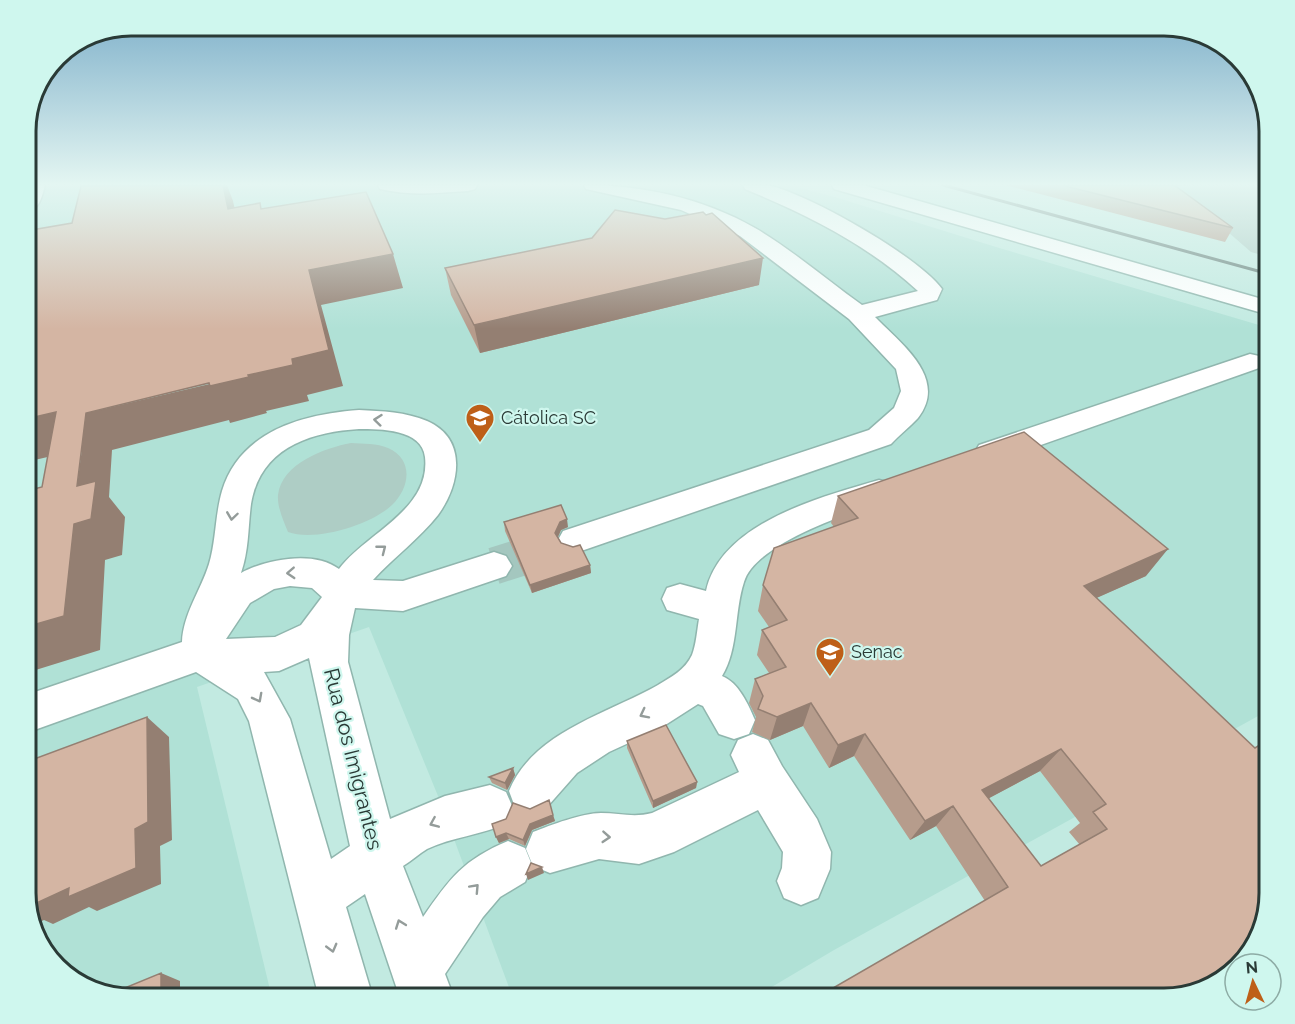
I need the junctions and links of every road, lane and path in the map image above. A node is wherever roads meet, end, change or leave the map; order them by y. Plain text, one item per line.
1 (748, 233) edge
2 (851, 233) edge
3 (1007, 233) edge
4 (1259, 305) edge
5 (858, 314) junction
6 (1250, 362) dead end
7 (960, 463) edge
8 (905, 482) edge
9 (575, 540) tunnel mouth
10 (494, 566) tunnel mouth
11 (343, 593) junction
12 (680, 599) dead end
13 (720, 610) junction
14 (201, 653) junction
15 (694, 685) junction
16 (36, 711) edge
17 (751, 752) junction
18 (376, 857) junction
19 (801, 881) dead end
20 (318, 897) junction
21 (422, 984) edge
22 (343, 988) edge

1 - 5 street
2 - 5 street
3 - 4 street
5 - 9 street
6 - 7 street
8 - 13 street
10 - 11 street
11 - 14 street
11 -> 14 street
11 -> 14 street, Rua dos Imigrantes
11 - 18 street, Rua dos Imigrantes
12 - 13 street
13 - 15 street
14 - 16 street
14 -> 20 street
15 - 17 street
15 -> 18 street
17 - 19 street
21 -> 17 street
18 - 20 street
21 -> 18 street, Rua dos Imigrantes
20 -> 22 street

